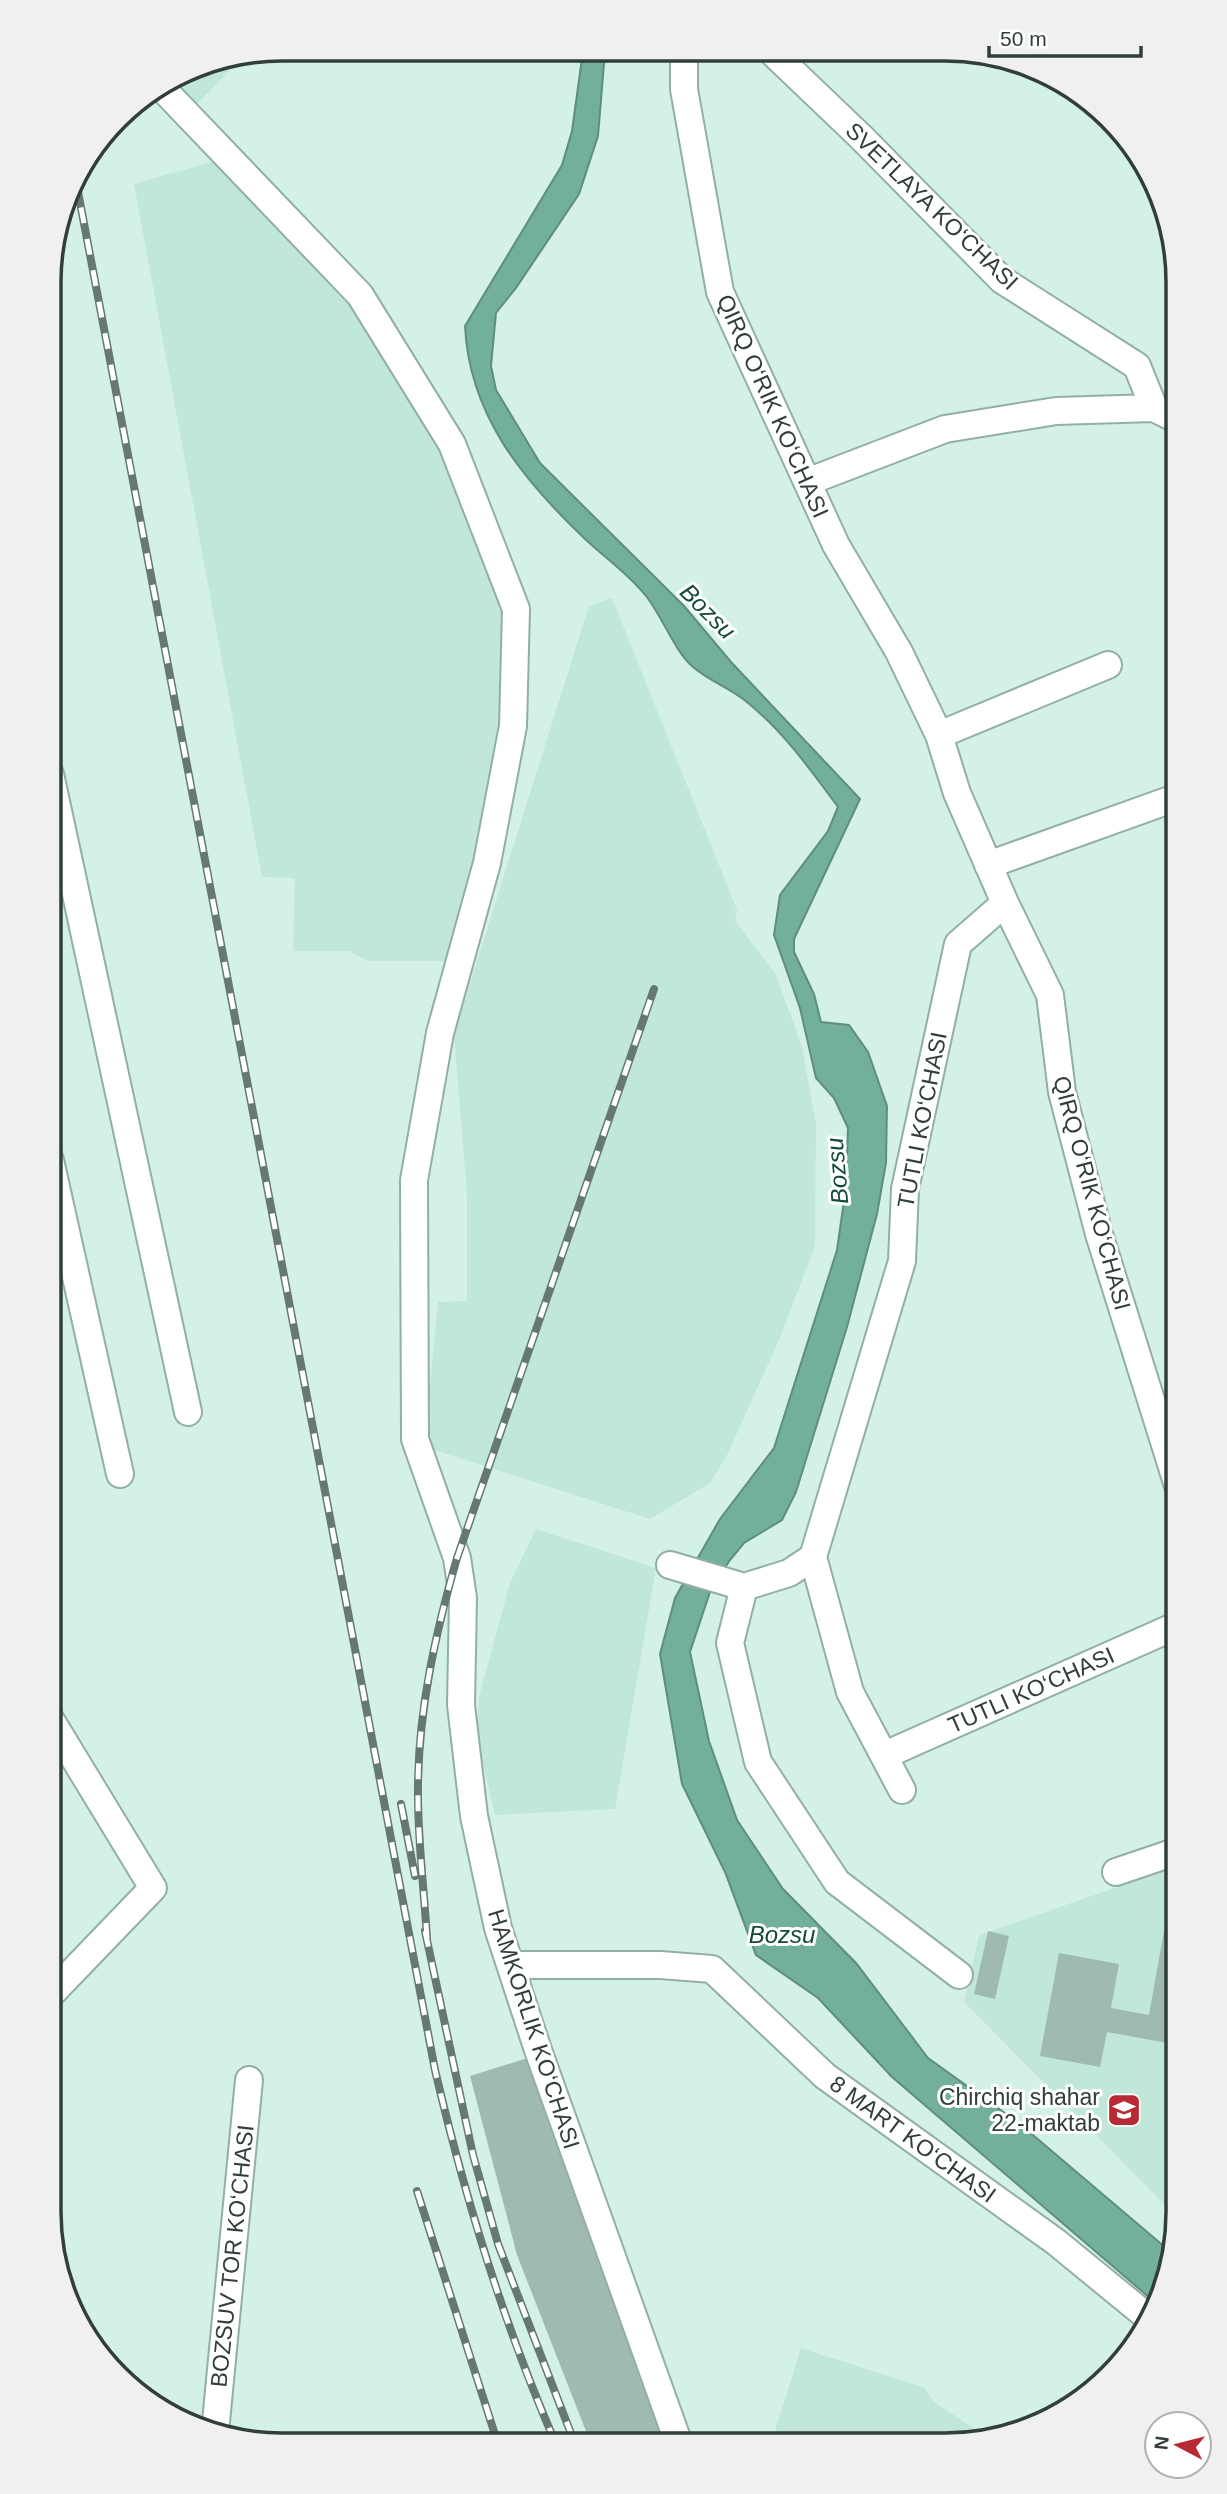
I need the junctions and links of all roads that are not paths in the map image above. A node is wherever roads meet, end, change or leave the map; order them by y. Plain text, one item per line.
1 (684, 61) edge
2 (781, 61) edge
3 (167, 94) edge
4 (1154, 408) junction
5 (1166, 414) edge
6 (807, 482) junction
7 (1108, 665) dead end
8 (939, 735) junction
9 (1166, 801) edge
10 (62, 828) edge
11 (988, 865) junction
12 (1005, 903) junction
13 (62, 1212) edge
14 (188, 1412) dead end
15 (1165, 1446) edge
16 (120, 1474) dead end
17 (813, 1557) junction
18 (670, 1565) dead end
19 (744, 1587) junction
20 (1165, 1631) edge
21 (61, 1736) edge
22 (885, 1755) junction
23 (902, 1790) dead end
24 (1165, 1855) edge
25 (1116, 1872) dead end
26 (511, 1965) junction
27 (958, 1975) dead end
28 (61, 1983) edge
29 (249, 2080) dead end
30 (1141, 2312) edge
31 (216, 2422) edge
32 (675, 2433) edge

1 - 6 street, QIRQ O‘RIK KO‘CHASI
2 - 4 street, SVETLAYA KO‘CHASI
3 - 26 street, HAMKORLIK KO‘CHASI
4 - 5 street
4 - 6 street
6 - 8 street, QIRQ O‘RIK KO‘CHASI
7 - 8 street
8 - 11 street, QIRQ O‘RIK KO‘CHASI
9 - 11 street
10 - 14 street
11 - 12 street, QIRQ O‘RIK KO‘CHASI
12 - 15 street, QIRQ O‘RIK KO‘CHASI
12 - 17 street, TUTLI KO‘CHASI
13 - 16 street
17 - 19 street
17 - 22 street
18 - 19 street
19 - 27 street
20 - 22 street, TUTLI KO‘CHASI
21 - 28 street
22 - 23 street
24 - 25 street
26 - 30 street, 8 MART KO‘CHASI
26 - 32 street, HAMKORLIK KO‘CHASI
29 - 31 street, BOZSUV TOR KO‘CHASI

